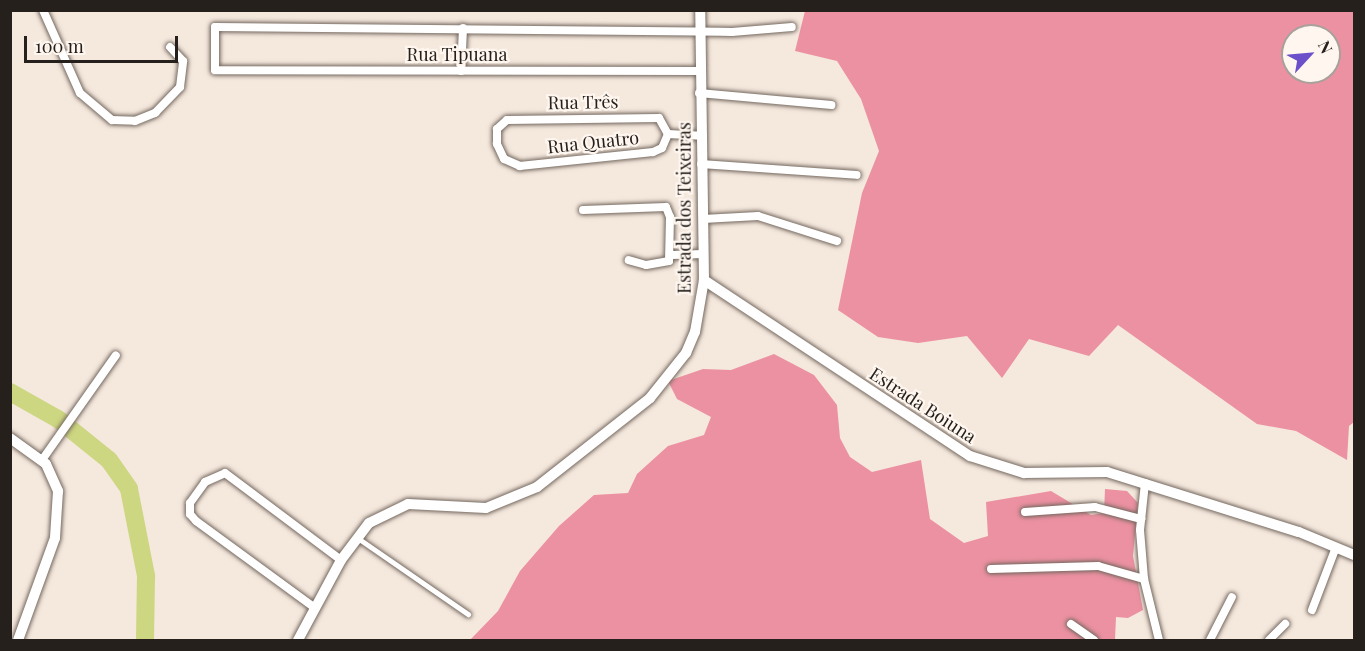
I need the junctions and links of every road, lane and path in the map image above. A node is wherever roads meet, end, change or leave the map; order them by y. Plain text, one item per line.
1 (43, 10) edge
2 (700, 10) edge
3 (792, 27) dead end
4 (463, 28) junction
5 (699, 30) junction
6 (170, 46) dead end
7 (461, 71) junction
8 (698, 71) junction
9 (699, 93) junction
10 (831, 105) dead end
11 (701, 136) junction
12 (667, 138) junction
13 (701, 164) junction
14 (520, 166) joint
15 (857, 175) dead end
16 (583, 210) dead end
17 (703, 219) junction
18 (837, 241) dead end
19 (703, 254) junction
20 (672, 255) junction
21 (629, 260) dead end
22 (704, 280) junction
23 (116, 356) dead end
24 (10, 438) edge
25 (42, 460) junction
26 (1145, 483) junction
27 (1025, 512) dead end
28 (1141, 519) junction
29 (356, 536) junction
30 (1336, 547) junction
31 (1354, 555) edge
32 (341, 560) junction
33 (991, 569) dead end
34 (1144, 579) junction
35 (1232, 597) dead end
36 (315, 608) junction
37 (1312, 610) dead end
38 (468, 614) dead end
39 (1071, 624) dead end
40 (1286, 624) dead end
41 (15, 639) edge
42 (298, 640) edge
43 (1094, 640) edge
44 (1159, 640) edge
45 (1210, 640) edge
46 (1269, 640) edge

1 - 6 street
2 - 5 street, Estrada dos Teixeiras
3 - 5 street
4 - 5 street
4 - 7 street
4 - 7 street, Rua Tipuana
5 - 8 street, Estrada dos Teixeiras
7 - 8 street, Rua Tipuana
8 - 9 street, Estrada dos Teixeiras
9 - 10 street
9 - 11 street, Estrada dos Teixeiras
11 - 12 street
11 - 13 street, Estrada dos Teixeiras
12 - 14 street, Rua Quatro
12 - 14 street, Rua Três
13 - 15 street
13 - 17 street, Estrada dos Teixeiras
16 - 20 street
17 - 18 street
17 - 19 street, Estrada dos Teixeiras
19 - 20 street
19 - 22 street, Estrada dos Teixeiras
20 - 21 street
22 - 26 street, Estrada Boiuna
22 - 29 street, Estrada dos Teixeiras
23 - 25 street
24 - 25 street
25 - 41 street
26 - 28 street
26 - 30 street, Estrada Boiuna
27 - 28 street
28 - 34 street
29 - 32 street, Estrada dos Teixeiras
29 - 38 lane
30 - 31 street, Estrada Boiuna
30 - 37 street
32 - 36 street, Estrada dos Teixeiras
32 - 36 street
33 - 34 street
34 - 44 street
35 - 45 street
36 - 42 street, Estrada dos Teixeiras
39 - 43 street
40 - 46 street

